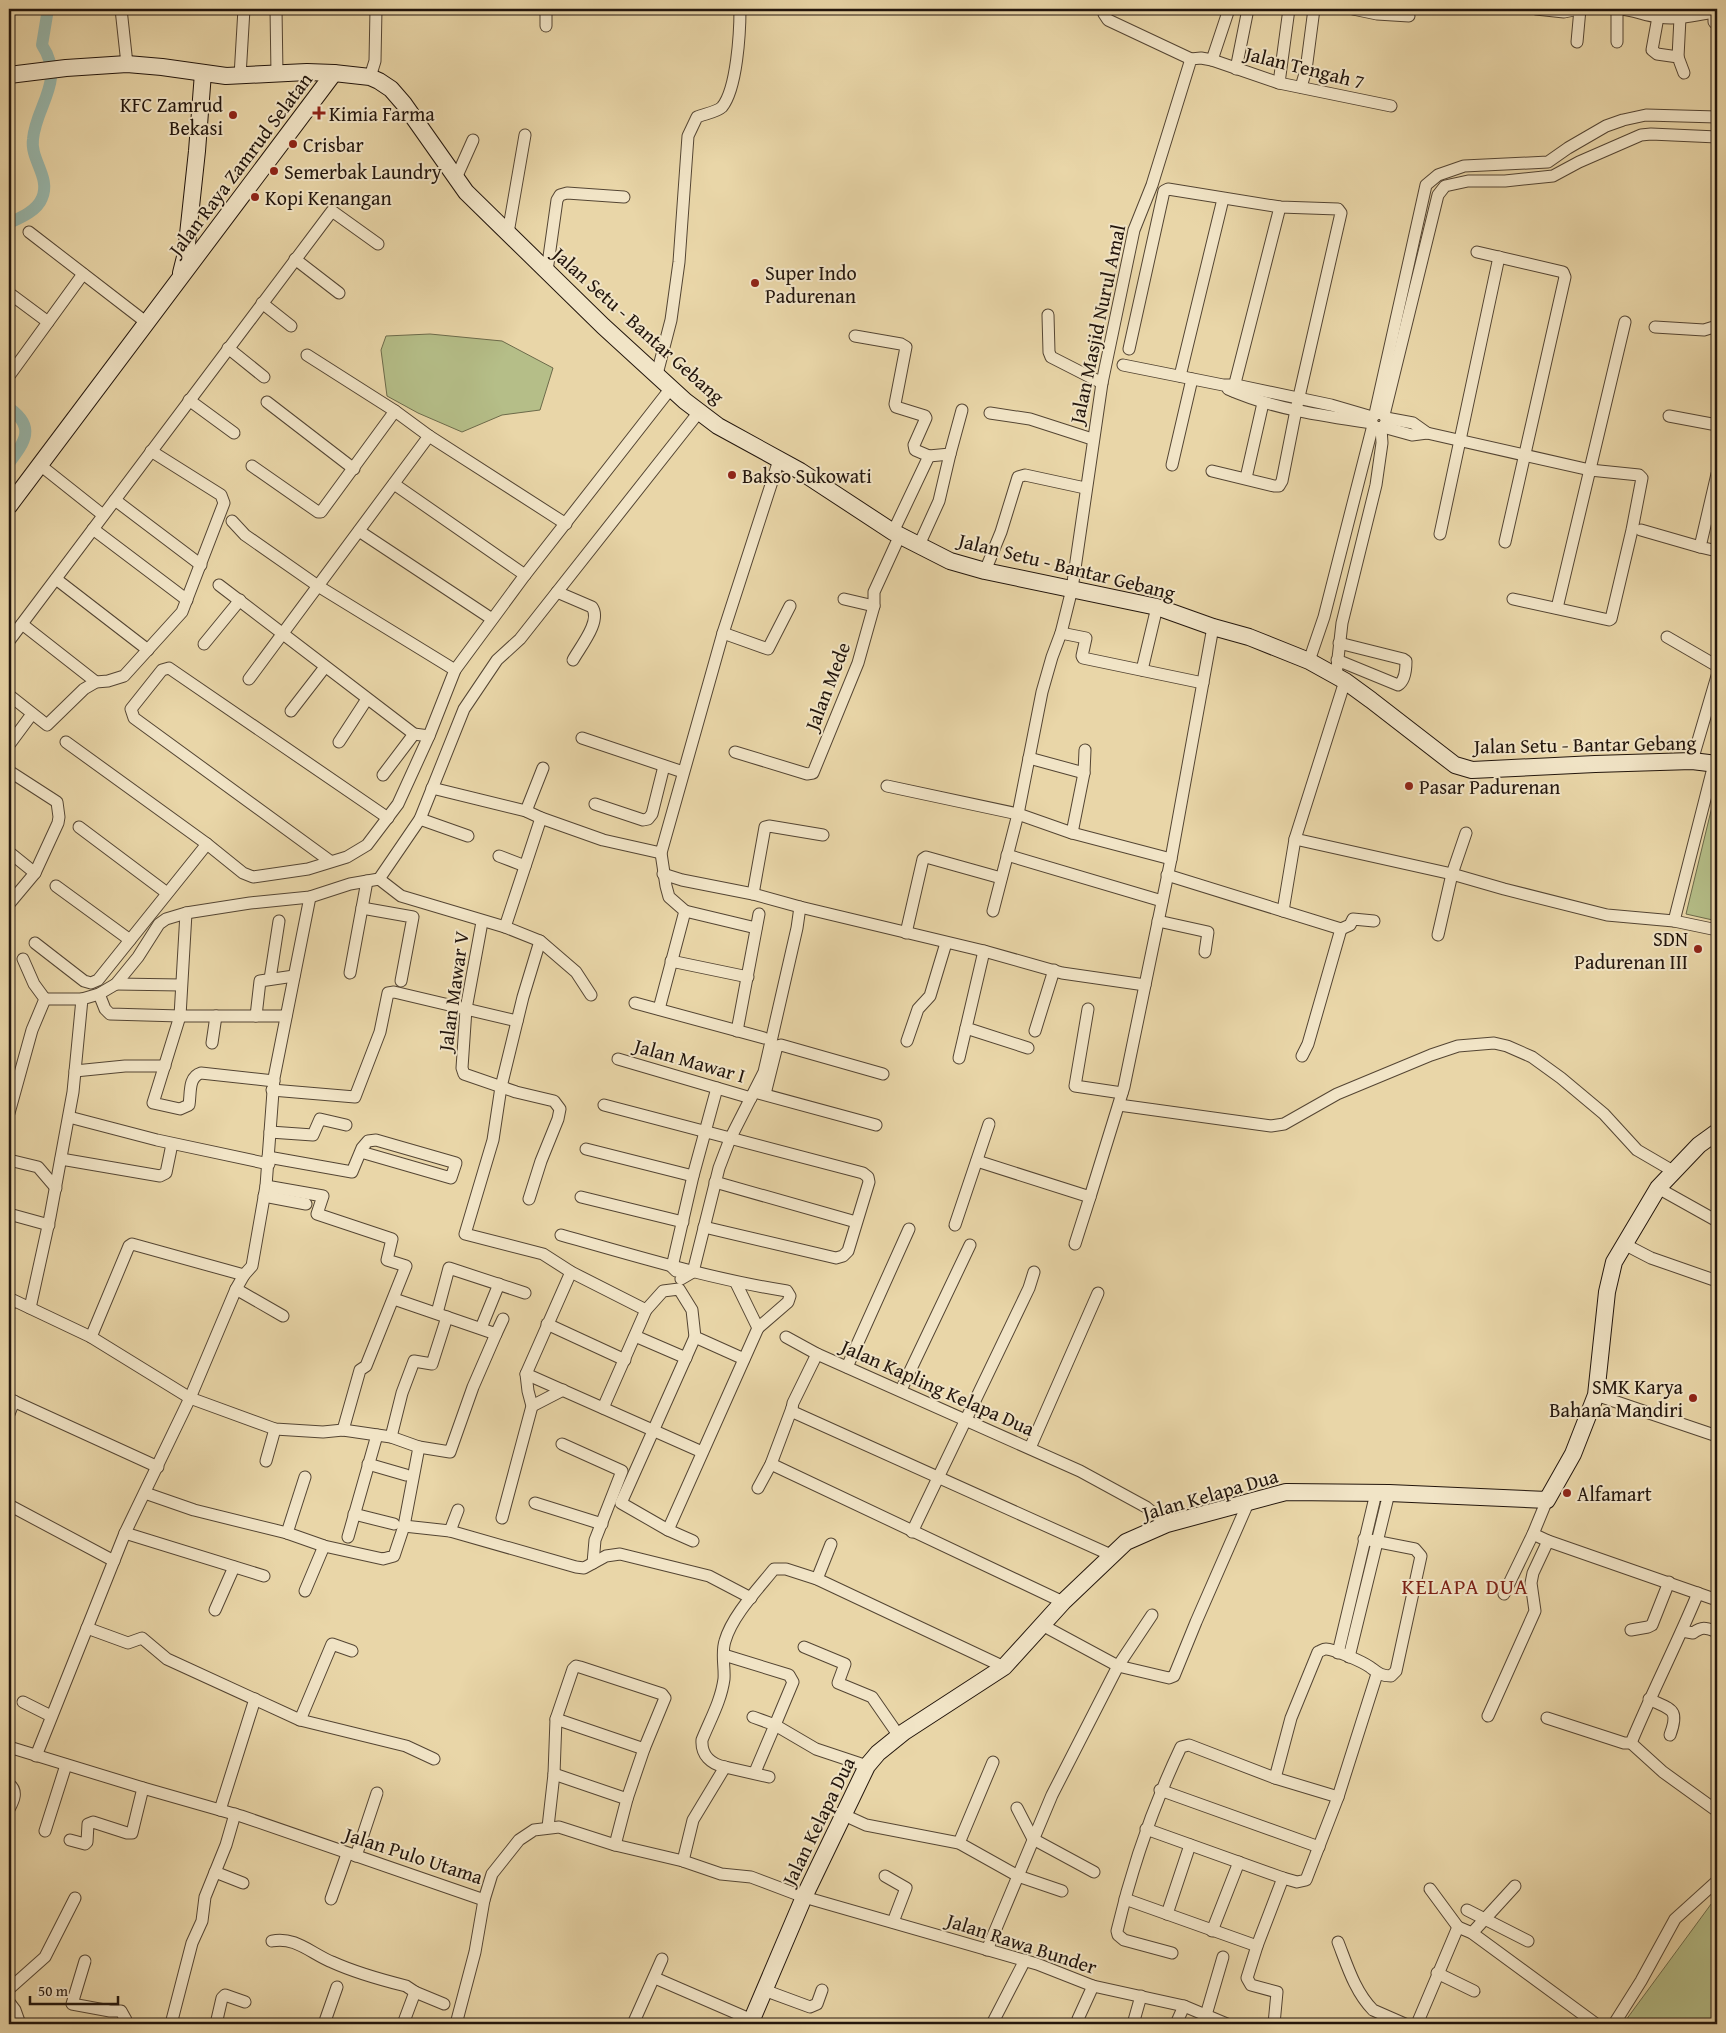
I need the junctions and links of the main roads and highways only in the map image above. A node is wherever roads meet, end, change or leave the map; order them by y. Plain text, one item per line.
1 (203, 73) junction
2 (334, 73) junction
3 (16, 74) edge
4 (180, 280) junction
5 (10, 503) edge
6 (1716, 764) edge
7 (1717, 1132) edge
8 (751, 2022) edge

1 - 2 main road, Jalan Setu - Bantar Gebang
1 - 3 main road, Jalan Setu - Bantar Gebang
1 - 4 main road, Jalan Raya Zamrud Selatan
2 - 4 main road, Jalan Raya Zamrud Selatan
2 - 6 main road, Jalan Setu - Bantar Gebang
4 - 5 main road, Jalan Raya Zamrud Selatan
7 - 8 main road, Jalan Kelapa Dua

